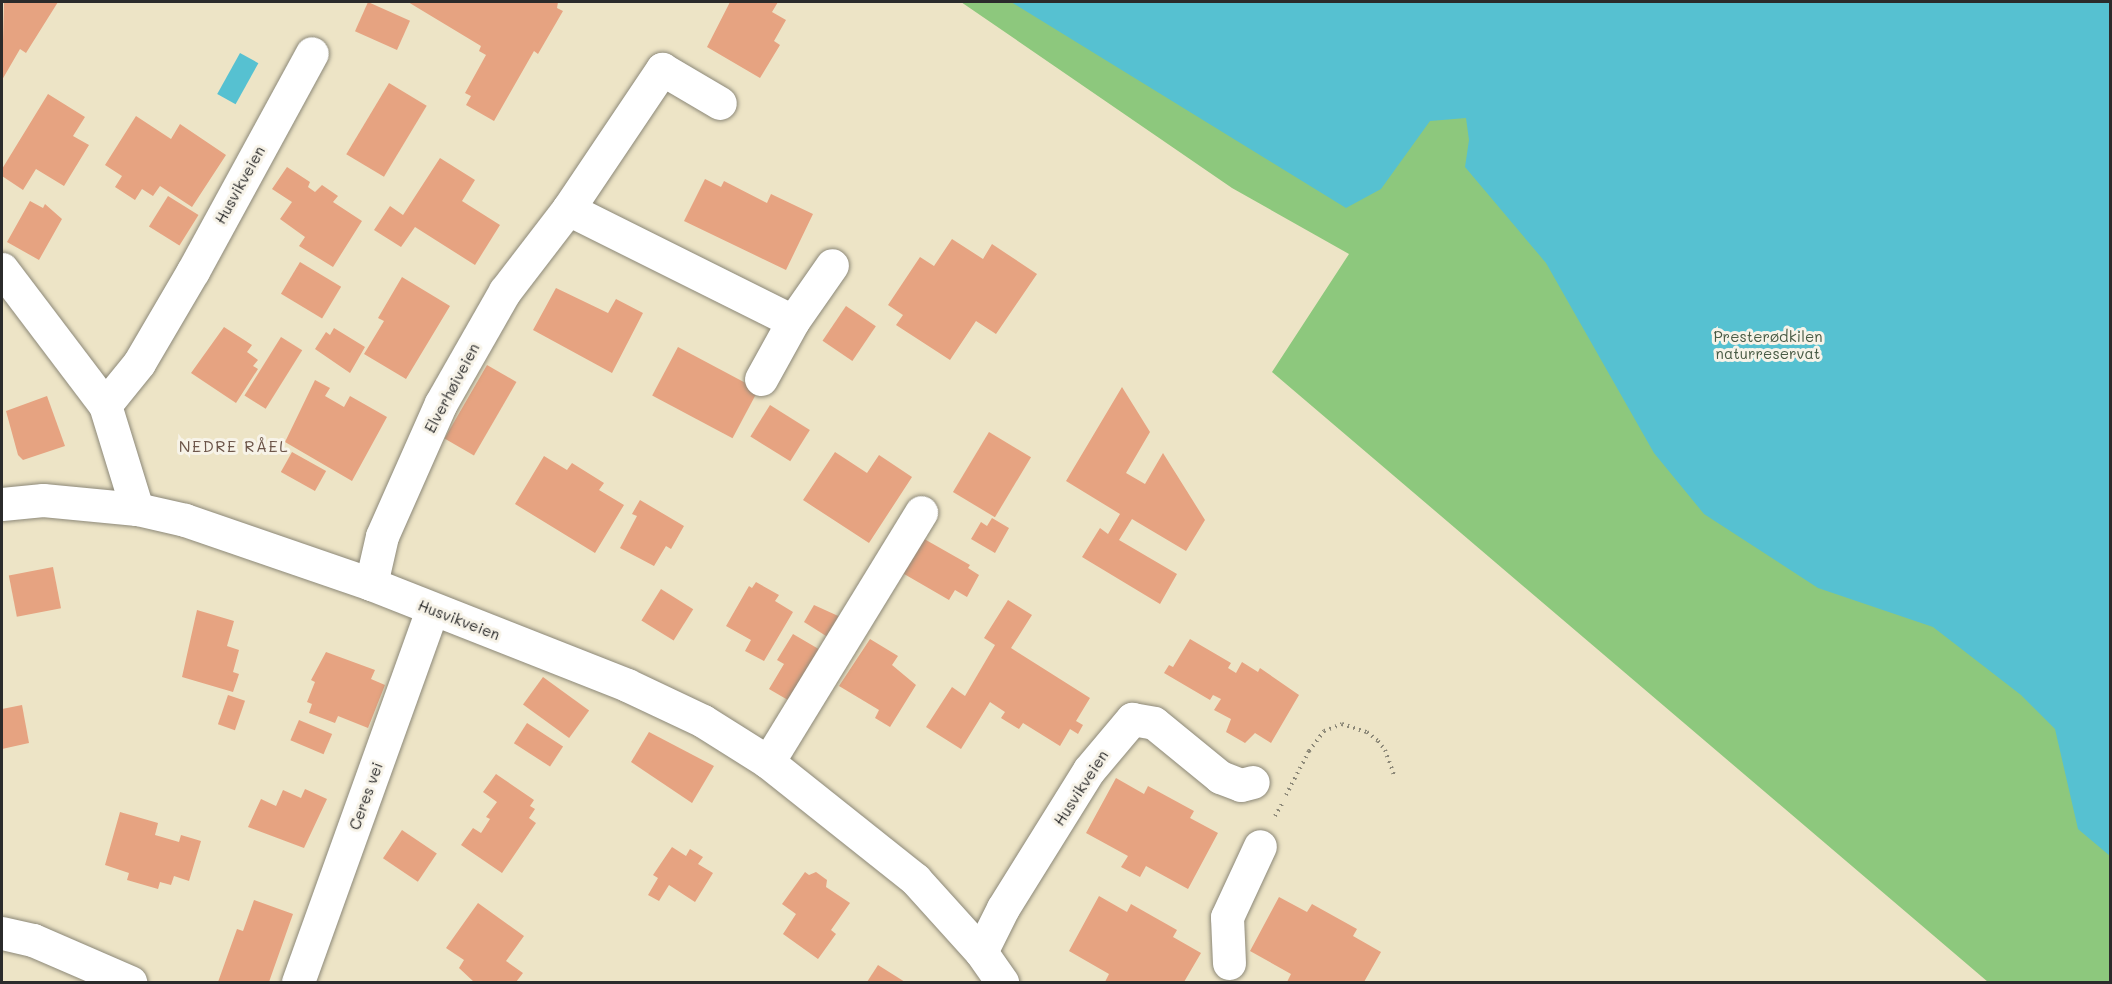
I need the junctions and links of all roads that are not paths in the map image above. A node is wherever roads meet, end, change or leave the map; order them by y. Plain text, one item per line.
1 (312, 53) dead end
2 (720, 103) dead end
3 (568, 209) junction
4 (832, 265) dead end
5 (2, 268) edge
6 (793, 321) junction
7 (761, 380) dead end
8 (105, 405) junction
9 (2, 504) edge
10 (137, 509) junction
11 (921, 512) dead end
12 (371, 584) junction
13 (432, 609) junction
14 (768, 762) junction
15 (1253, 782) dead end
16 (1260, 846) road end
17 (2, 933) edge
18 (981, 952) junction
19 (1229, 963) dead end
20 (130, 982) edge
21 (298, 982) edge
22 (1002, 982) edge

1 - 8 street, Husvikveien
2 - 3 street, Elverhøiveien
3 - 6 street
3 - 12 street, Elverhøiveien
4 - 6 street
5 - 8 street
6 - 7 street
8 - 10 street
9 - 10 street, Husvikveien
10 - 12 street, Husvikveien
11 - 14 street
12 - 13 street, Husvikveien
13 - 14 street, Husvikveien
13 - 21 street, Ceres vei
14 - 18 street, Husvikveien
15 - 18 street, Husvikveien
16 - 19 street
17 - 20 street
18 - 22 street, Husvikveien

